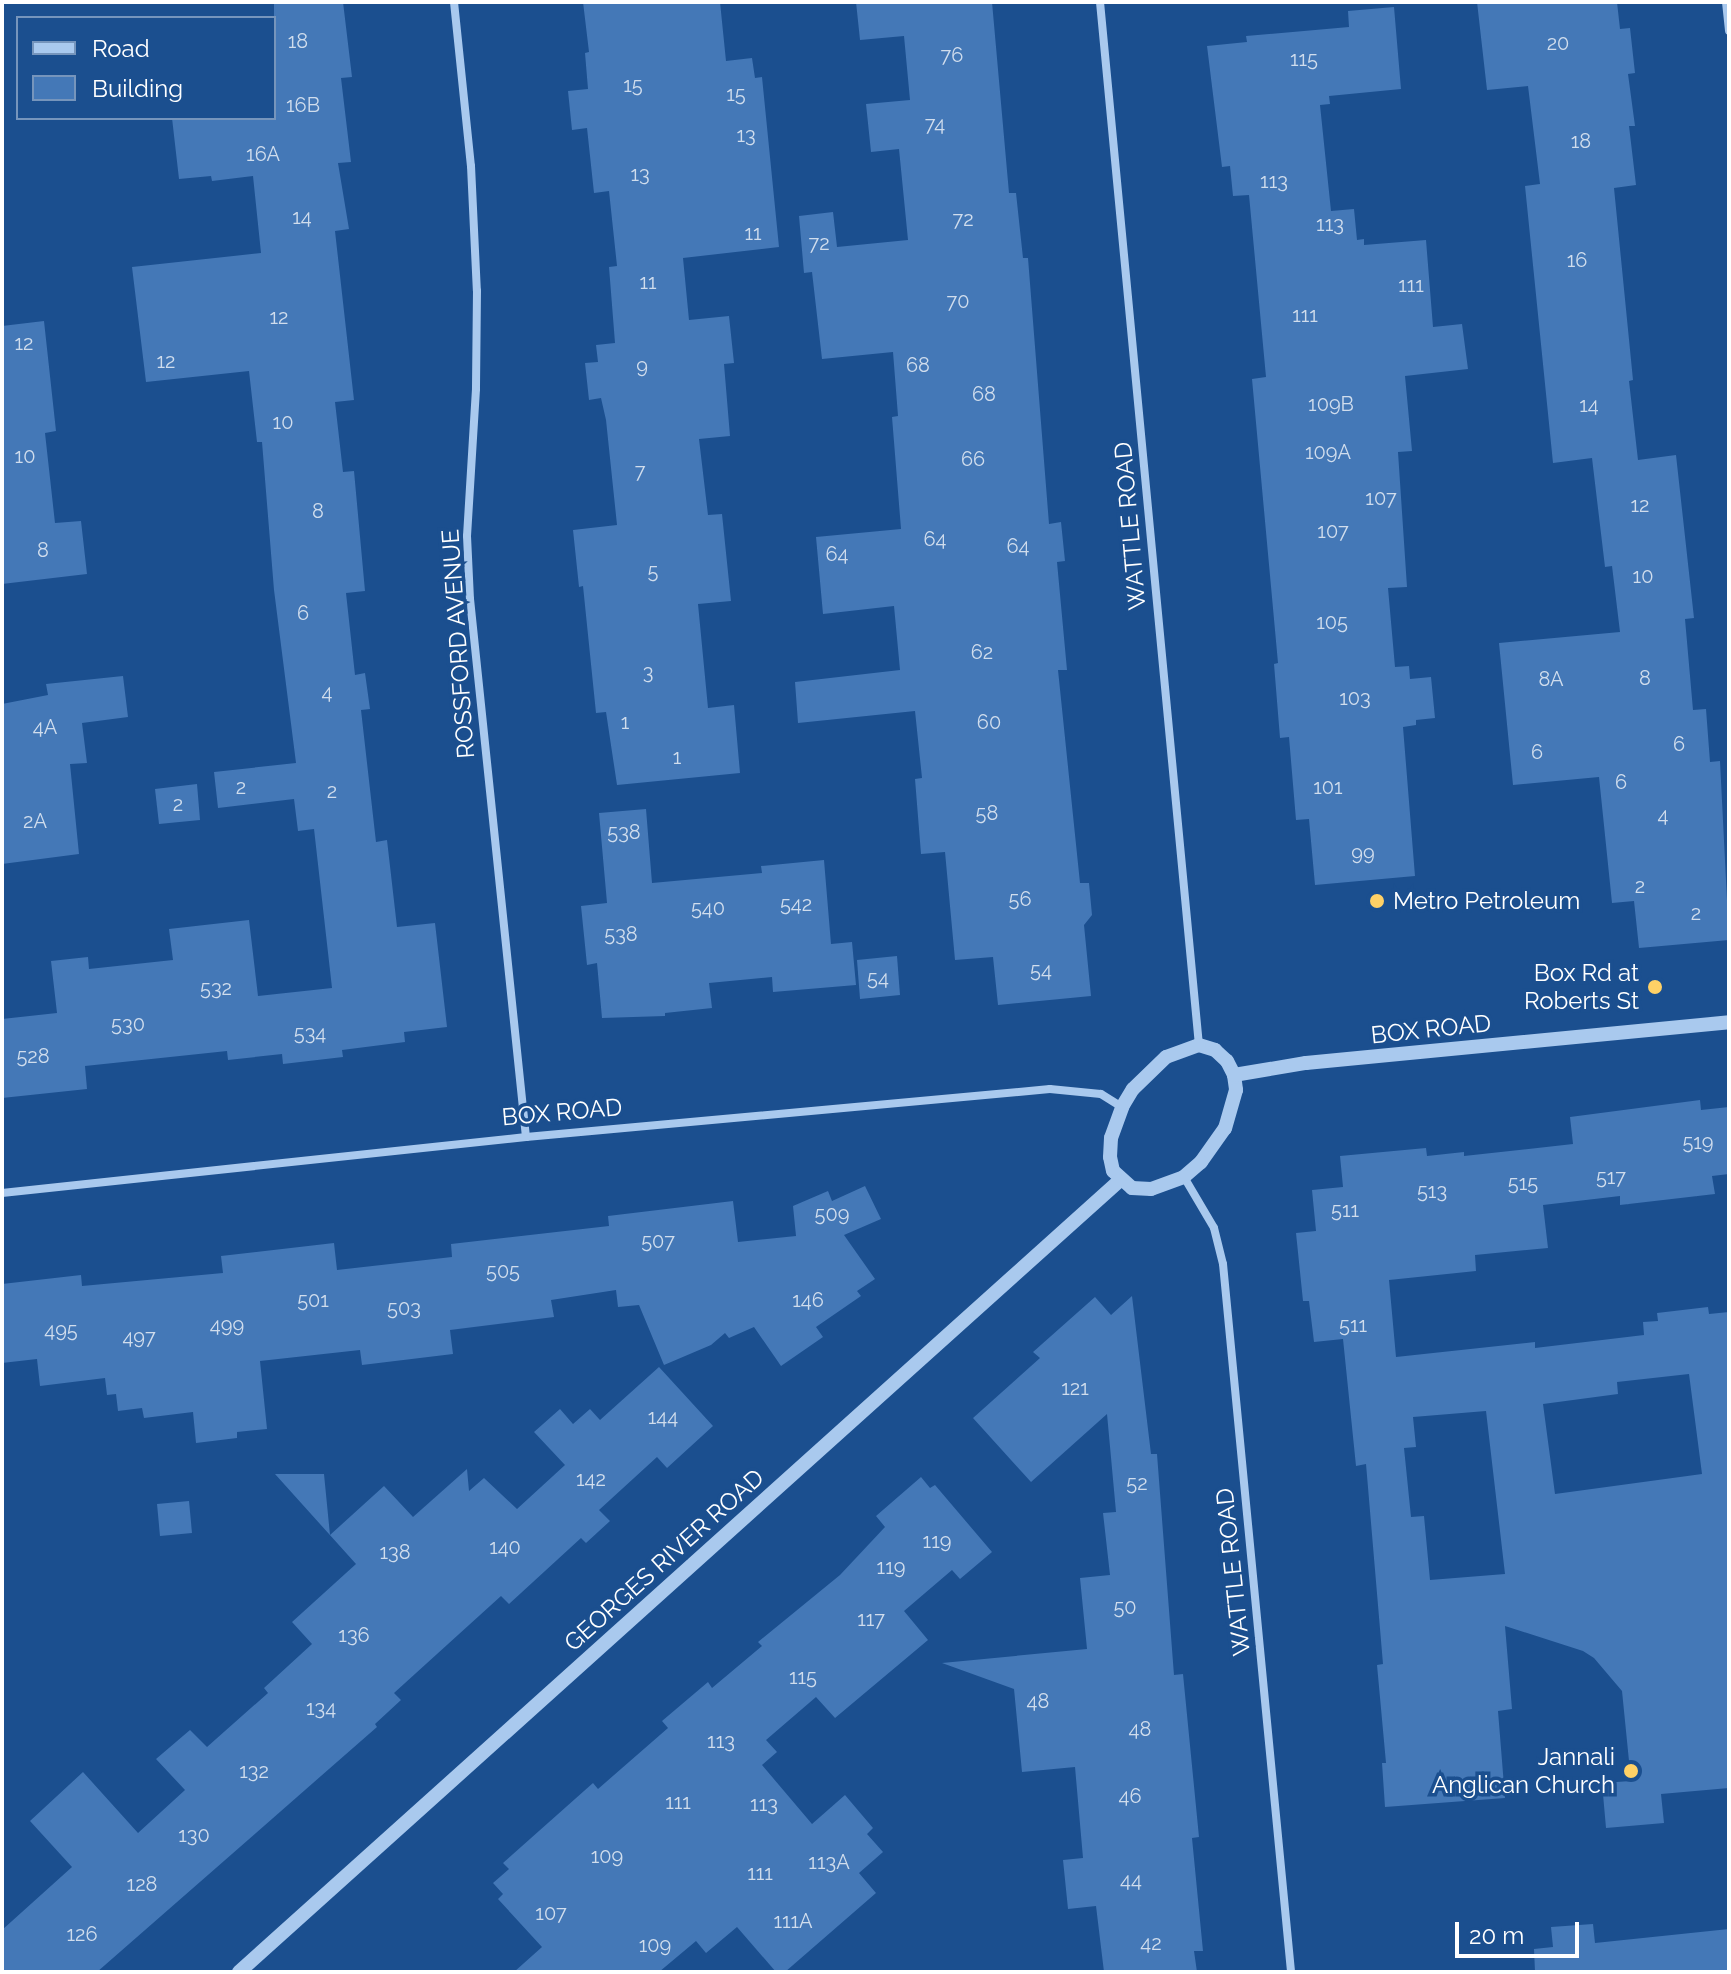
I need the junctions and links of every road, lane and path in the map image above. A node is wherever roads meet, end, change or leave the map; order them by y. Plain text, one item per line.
1 (454, 2) edge
2 (1100, 2) edge
3 (1726, 2) edge
4 (1729, 31) edge
5 (1729, 1022) edge
6 (1199, 1045) junction
7 (1234, 1075) junction
8 (1122, 1107) junction
9 (526, 1137) junction
10 (1184, 1177) junction
11 (1119, 1181) junction
12 (2, 1193) edge
13 (239, 1972) edge
14 (1291, 1972) edge

1 - 9 street, ROSSFORD AVENUE
2 - 6 street, WATTLE ROAD
3 - 4 street
5 - 7 street, BOX ROAD
6 - 7 street
6 - 8 street
7 - 10 street
8 - 9 street, BOX ROAD
8 - 11 street
9 - 12 street, BOX ROAD
10 - 11 street
10 - 14 street, WATTLE ROAD
11 - 13 street, GEORGES RIVER ROAD

